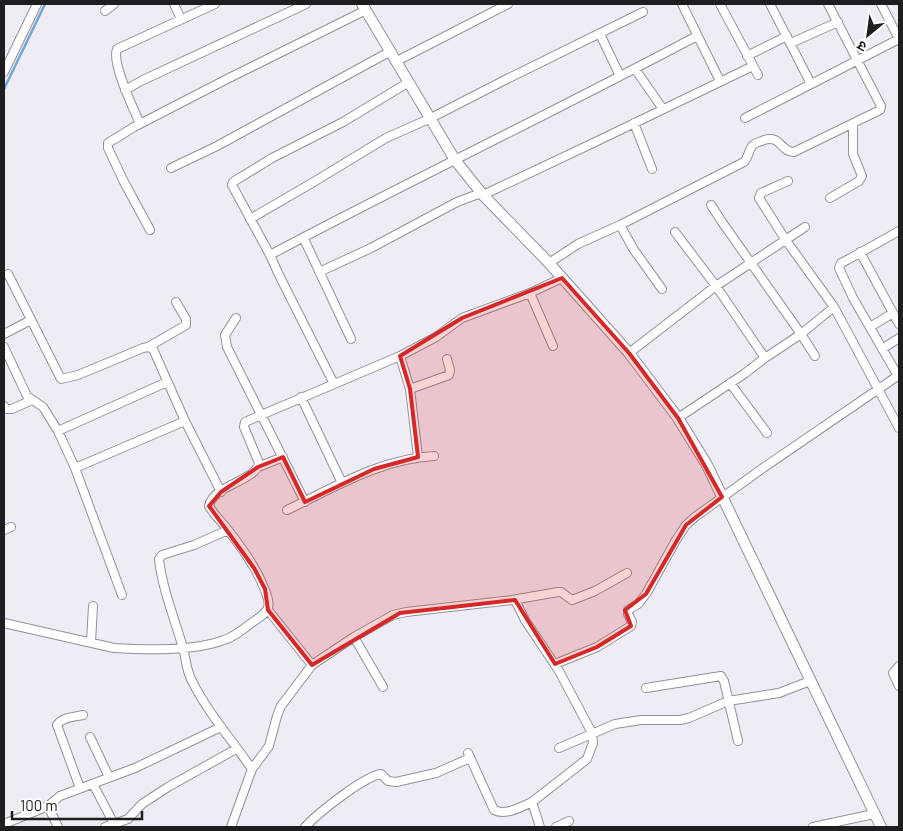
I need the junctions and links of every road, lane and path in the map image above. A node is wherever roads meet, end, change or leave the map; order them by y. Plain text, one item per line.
1 (37, 4) edge
2 (114, 4) edge
3 (174, 4) edge
4 (215, 4) edge
5 (306, 4) edge
6 (508, 4) edge
7 (682, 4) edge
8 (720, 4) edge
9 (770, 4) edge
10 (828, 4) edge
11 (881, 4) edge
12 (364, 7) edge
13 (106, 11) dead end
14 (644, 12) dead end
15 (181, 19) junction
16 (838, 22) junction
17 (600, 34) junction
18 (697, 36) junction
19 (899, 39) edge
20 (789, 40) junction
21 (391, 51) junction
22 (747, 56) junction
23 (857, 60) junction
24 (397, 61) junction
25 (753, 66) junction
26 (635, 69) junction
27 (4, 72) edge
28 (758, 75) dead end
29 (620, 76) junction
30 (720, 81) junction
31 (409, 82) junction
32 (811, 84) junction
33 (126, 90) junction
34 (663, 109) junction
35 (431, 118) junction
36 (745, 118) dead end
37 (634, 123) junction
38 (140, 124) junction
39 (853, 124) junction
40 (454, 160) junction
41 (171, 168) dead end
42 (652, 169) dead end
43 (788, 181) dead end
44 (482, 194) junction
45 (830, 198) dead end
46 (712, 205) dead end
47 (250, 219) junction
48 (620, 225) junction
49 (804, 227) dead end
50 (150, 230) dead end
51 (899, 231) edge
52 (675, 232) dead end
53 (304, 239) junction
54 (784, 239) junction
55 (860, 252) junction
56 (270, 255) junction
57 (549, 263) junction
58 (750, 263) junction
59 (319, 272) junction
60 (8, 274) dead end
61 (562, 278) junction
62 (716, 286) junction
63 (662, 289) dead end
64 (530, 293) junction
65 (176, 302) dead end
66 (834, 307) junction
67 (894, 313) junction
68 (236, 318) dead end
69 (31, 320) junction
70 (899, 324) edge
71 (870, 327) junction
72 (4, 334) edge
73 (801, 334) junction
74 (899, 338) edge
75 (351, 339) dead end
76 (553, 346) dead end
77 (4, 347) edge
78 (148, 347) junction
79 (882, 349) junction
80 (629, 353) junction
81 (400, 356) junction
82 (815, 356) dead end
83 (765, 358) junction
84 (447, 359) dead end
85 (898, 375) edge
86 (168, 382) junction
87 (730, 383) junction
88 (334, 384) junction
89 (410, 389) junction
90 (881, 395) junction
91 (301, 397) junction
92 (32, 400) junction
93 (4, 406) edge
94 (262, 415) junction
95 (678, 418) junction
96 (185, 421) junction
97 (898, 424) edge
98 (58, 431) junction
99 (767, 433) dead end
100 (434, 456) dead end
101 (283, 457) junction
102 (418, 457) junction
103 (258, 467) junction
104 (75, 468) junction
105 (342, 483) junction
106 (221, 492) junction
107 (722, 497) junction
108 (305, 502) junction
109 (288, 510) dead end
110 (228, 530) junction
111 (627, 573) dead end
112 (122, 595) dead end
113 (515, 600) junction
114 (93, 606) dead end
115 (268, 610) junction
116 (4, 623) edge
117 (354, 637) junction
118 (91, 642) junction
119 (183, 647) junction
120 (555, 664) junction
121 (312, 665) junction
122 (899, 666) edge
123 (810, 681) junction
124 (899, 686) edge
125 (383, 687) dead end
126 (646, 688) dead end
127 (728, 701) junction
128 (83, 716) dead end
129 (221, 727) junction
130 (592, 734) junction
131 (90, 737) dead end
132 (738, 741) dead end
133 (559, 748) dead end
134 (236, 749) junction
135 (252, 769) junction
136 (109, 777) junction
137 (92, 784) junction
138 (80, 788) junction
139 (532, 802) junction
140 (48, 806) junction
141 (874, 814) junction
142 (569, 820) dead end
143 (4, 824) edge
144 (114, 824) junction
145 (58, 827) edge
146 (105, 827) edge
147 (231, 827) edge
148 (305, 827) edge
149 (540, 827) edge
150 (556, 827) edge
151 (813, 827) edge
152 (881, 827) edge

1 - 27 street
2 - 13 street
3 - 15 street
4 - 15 street
5 - 33 street
6 - 24 street
7 - 18 street
8 - 22 street
9 - 20 street
10 - 16 street
11 - 19 street
12 - 21 street
12 - 38 street
14 - 17 street
15 - 33 street
16 - 20 street
16 - 23 street
17 - 29 street
17 - 35 street
18 - 26 street
18 - 30 street
19 - 23 street
20 - 22 street
20 - 32 street
21 - 24 street
21 - 41 street
22 - 25 street
23 - 32 street
23 - 39 street
24 - 31 street
25 - 28 street
25 - 30 street
26 - 29 street
26 - 34 street
29 - 40 street
30 - 34 street
31 - 35 street
31 - 47 street
32 - 36 street
33 - 38 street
34 - 37 street
35 - 40 street
35 - 47 street
37 - 42 street
37 - 44 street
38 - 50 street
39 - 45 street
39 - 48 street
40 - 44 street
40 - 53 street
43 - 54 street
44 - 57 street
44 - 59 street
46 - 58 street
47 - 56 street
48 - 57 street
48 - 63 street
49 - 54 street
51 - 55 street
52 - 62 street
53 - 56 street
53 - 59 street
54 - 58 street
54 - 66 street
55 - 67 street
55 - 71 street
56 - 88 street
57 - 61 street
58 - 62 street
58 - 73 street
59 - 75 street
60 - 69 street
61 - 64 street
61 - 80 street
62 - 80 street
62 - 83 street
64 - 76 street
64 - 81 street
65 - 78 street
66 - 73 street
66 - 90 street
67 - 70 street
67 - 71 street
68 - 94 street
69 - 72 street
69 - 78 street
71 - 79 street
73 - 82 street
73 - 83 street
74 - 79 street
77 - 92 street
78 - 86 street
79 - 85 street
80 - 95 street
81 - 88 street
81 - 89 street
83 - 87 street
84 - 89 street
85 - 90 street
86 - 96 street
86 - 98 street
87 - 95 street
87 - 99 street
88 - 91 street
89 - 102 street
90 - 97 street
90 - 107 street
91 - 94 street
91 - 105 street
92 - 93 street
92 - 98 street
94 - 101 street
94 - 103 street
95 - 107 street
96 - 104 street
96 - 106 street
98 - 104 street
100 - 102 street
101 - 103 street
101 - 108 street
102 - 105 street
103 - 106 street
104 - 112 street
105 - 108 street
106 - 110 street
107 - 120 street
107 - 123 street
108 - 109 street
110 - 115 street
110 - 119 street
111 - 113 street
113 - 117 street
113 - 120 street
114 - 118 street
115 - 119 street
115 - 121 street
116 - 118 street
117 - 121 street
117 - 125 street
118 - 119 street
119 - 129 street
120 - 130 street
121 - 135 street
122 - 124 street
123 - 127 street
123 - 141 street
126 - 127 street
127 - 130 street
127 - 132 street
128 - 138 street
129 - 134 street
129 - 136 street
130 - 133 street
130 - 139 street
131 - 136 street
134 - 135 street
134 - 144 street
135 - 147 street
136 - 137 street
137 - 138 street
137 - 144 street
138 - 140 street
139 - 148 street
139 - 149 street
140 - 143 street
140 - 145 street
141 - 151 street
141 - 152 street
142 - 150 street
144 - 146 street

